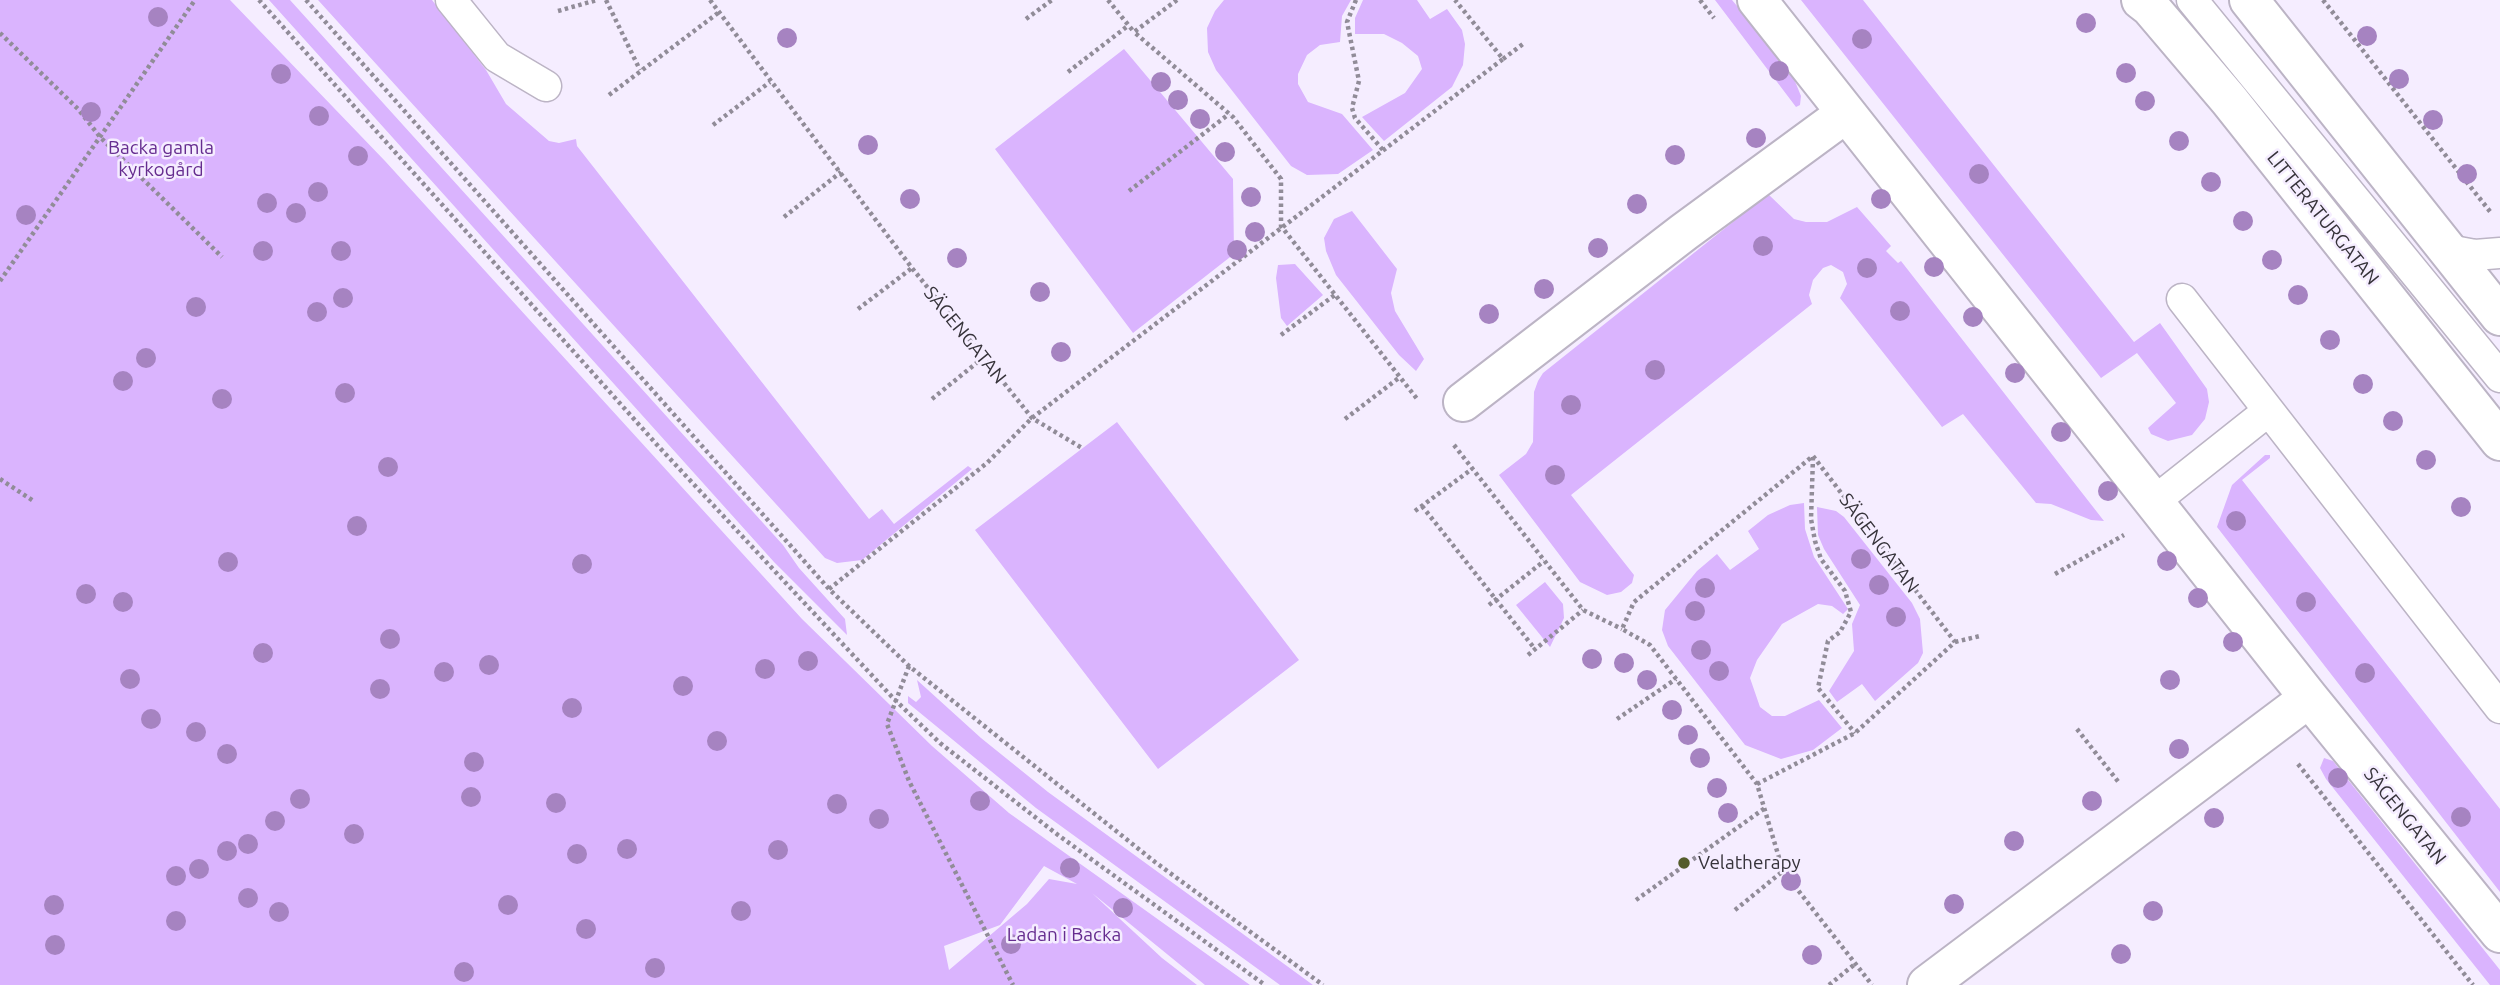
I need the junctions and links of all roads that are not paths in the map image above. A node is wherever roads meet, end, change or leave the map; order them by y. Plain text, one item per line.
1 (451, 0) edge
2 (1757, 0) edge
3 (2141, 0) edge
4 (2192, 0) edge
5 (2249, 0) edge
6 (546, 86) dead end
7 (1845, 114) junction
8 (2448, 250) junction
9 (2500, 253) edge
10 (2182, 299) dead end
11 (2500, 316) edge
12 (2500, 377) edge
13 (1463, 402) dead end
14 (2267, 412) junction
15 (2500, 441) edge
16 (2156, 500) junction
17 (2309, 698) junction
18 (2500, 708) edge
19 (2500, 933) edge
20 (1927, 985) edge

1 - 6 lane
2 - 7 street, SÄGENGATAN
3 - 15 street, LITTERATURGATAN
4 - 12 lane
5 - 8 street
7 - 13 street
7 - 16 street, SÄGENGATAN
8 - 9 lane
8 - 11 street
10 - 14 lane
14 - 16 lane
14 - 18 lane
16 - 17 street, SÄGENGATAN
17 - 19 street, SÄGENGATAN
17 - 20 street

